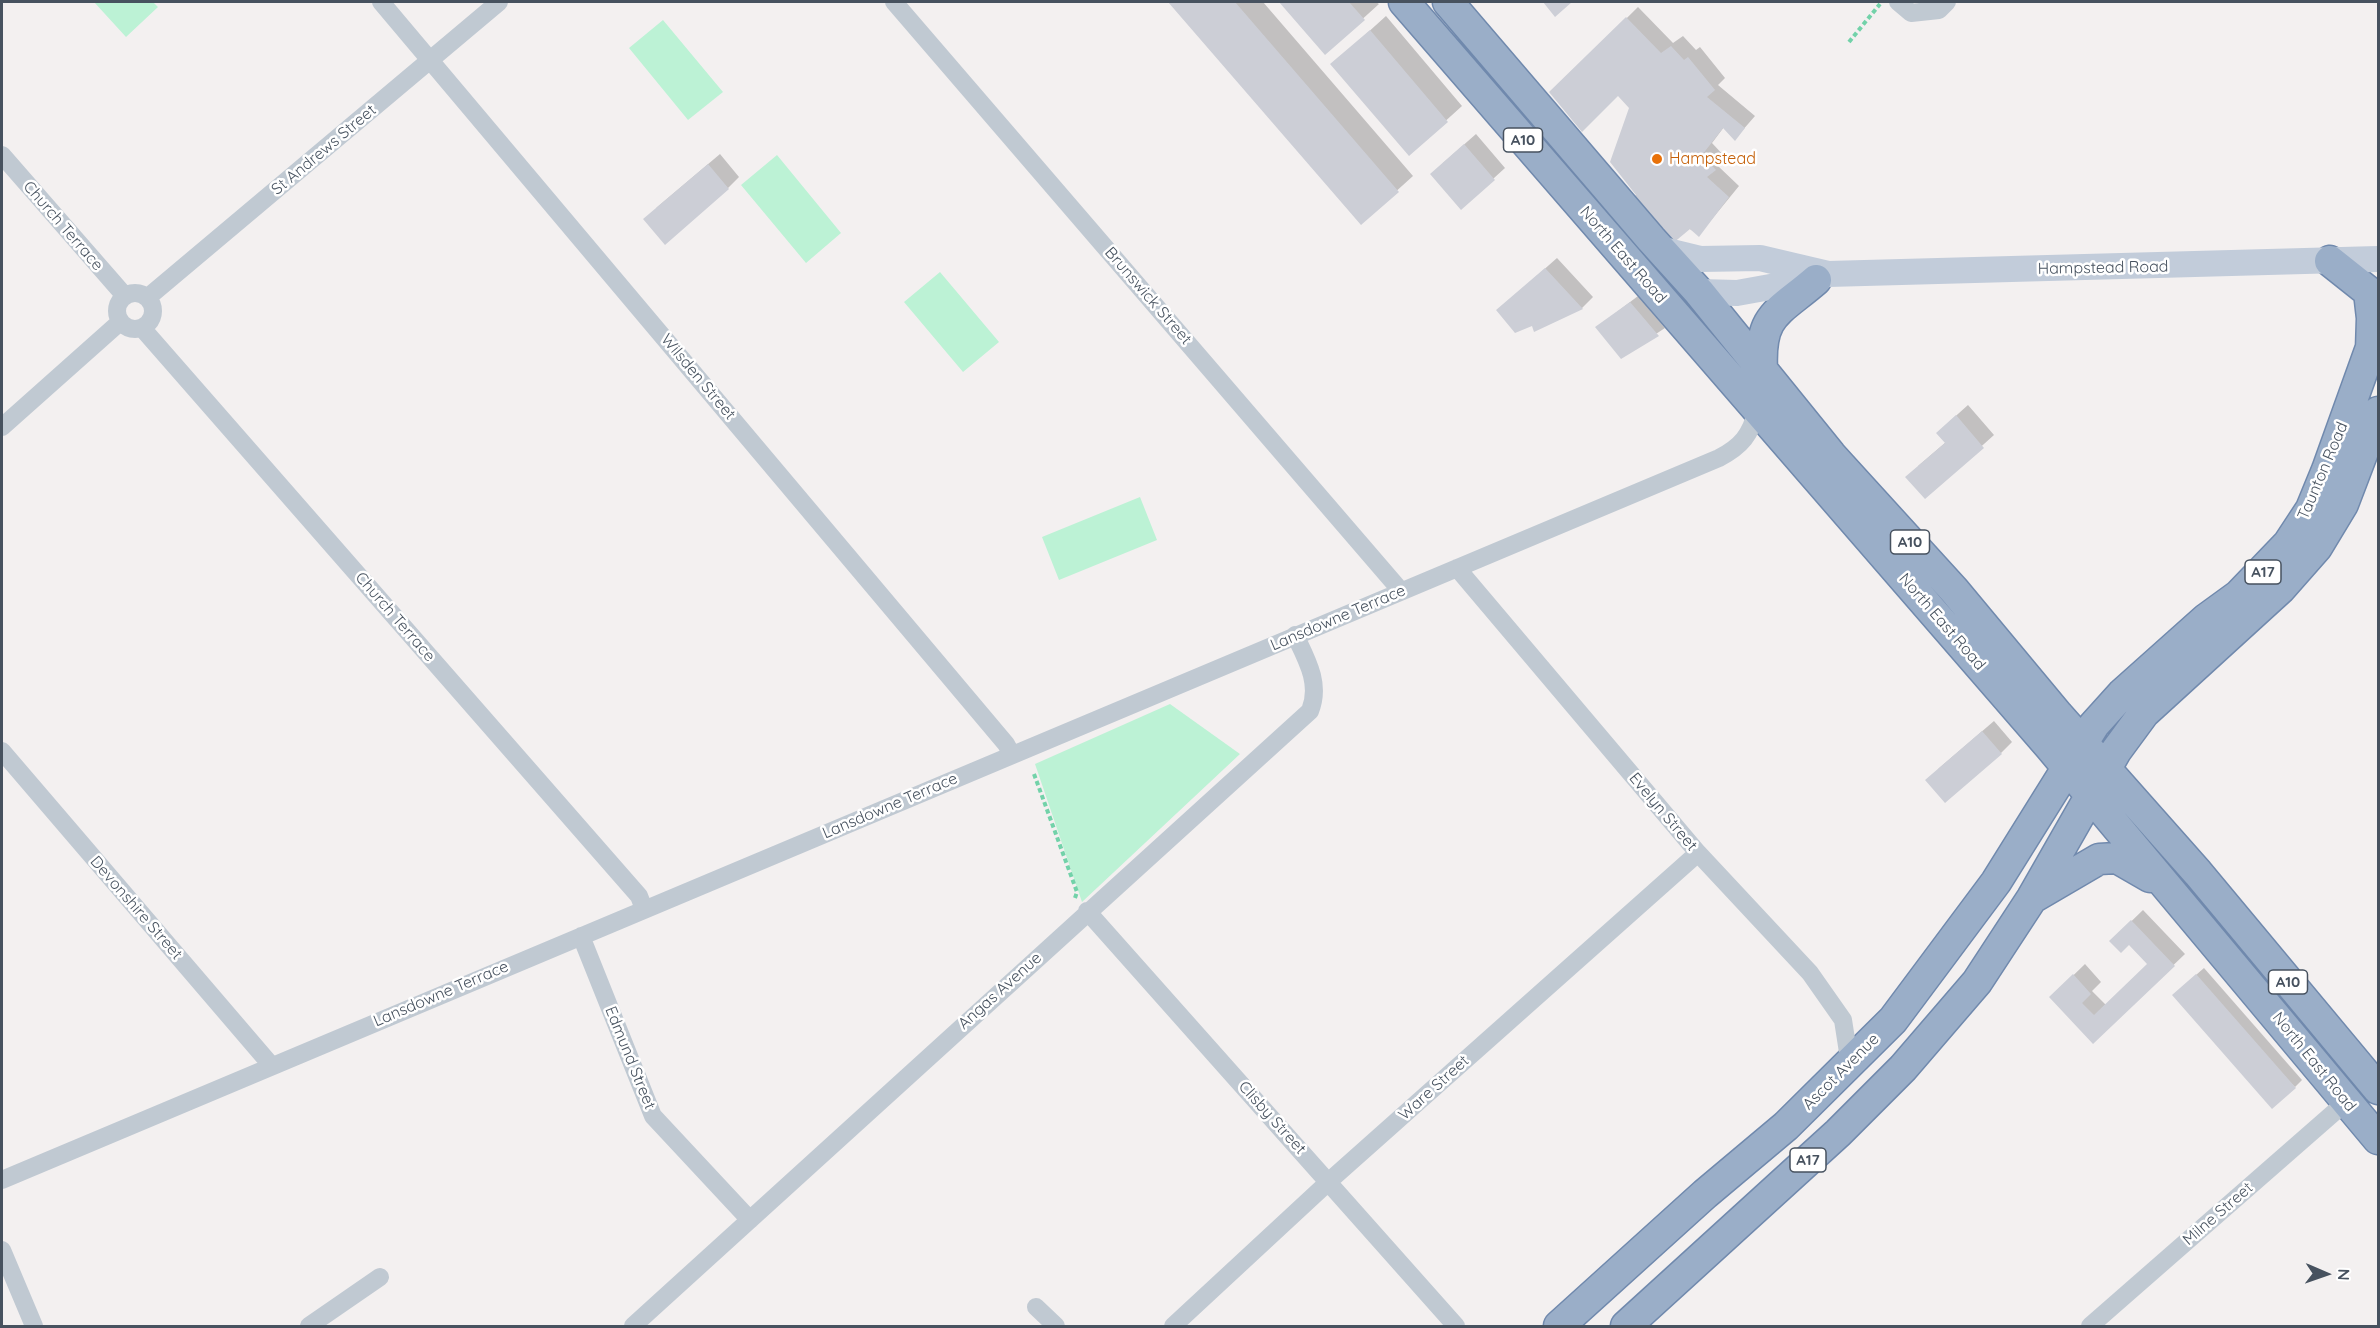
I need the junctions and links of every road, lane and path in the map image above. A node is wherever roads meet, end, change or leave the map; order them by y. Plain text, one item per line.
1 (381, 2) edge
2 (499, 2) edge
3 (894, 2) edge
4 (1404, 2) edge
5 (1449, 2) edge
6 (1882, 2) edge
7 (1898, 2) edge
8 (1947, 2) edge
9 (1849, 42) dead end
10 (432, 60) junction
11 (2, 155) edge
12 (1659, 249) junction
13 (2379, 259) edge
14 (2330, 261) junction
15 (1822, 277) junction
16 (1642, 278) junction
17 (1699, 292) junction
18 (125, 296) junction
19 (147, 298) junction
20 (120, 322) junction
21 (142, 328) junction
22 (2375, 339) edge
23 (1762, 370) junction
24 (1757, 411) junction
25 (2379, 412) edge
26 (2, 427) edge
27 (1457, 567) junction
28 (1401, 591) junction
29 (1295, 635) junction
30 (2083, 743) junction
31 (2, 751) edge
32 (1012, 755) junction
33 (2067, 768) junction
34 (2107, 769) junction
35 (1034, 774) dead end
36 (2090, 798) junction
37 (1698, 853) junction
38 (2168, 888) junction
39 (2032, 898) junction
40 (1081, 907) junction
41 (644, 909) junction
42 (581, 936) junction
43 (272, 1065) junction
44 (1850, 1065) junction
45 (2376, 1081) edge
46 (2346, 1102) junction
47 (2379, 1139) edge
48 (2, 1180) edge
49 (1328, 1182) junction
50 (750, 1220) junction
51 (2, 1250) edge
52 (380, 1277) dead end
53 (1036, 1307) dead end
54 (1572, 1322) edge
55 (34, 1326) edge
56 (309, 1326) edge
57 (633, 1326) edge
58 (1056, 1326) edge
59 (1173, 1326) edge
60 (1456, 1326) edge
61 (1626, 1326) edge
62 (2090, 1326) edge

1 - 10 street, Wilsden Street
2 - 10 street, St Andrews Street
3 - 28 street, Brunswick Street
4 - 16 highway, North East Road / A10
5 - 12 highway, North East Road / A10
6 - 9 path
7 - 8 street
10 - 19 street, St Andrews Street
10 - 32 street, Wilsden Street
11 - 18 street, Church Terrace
12 - 15 main road, Hampstead Road
12 - 17 highway, North East Road / A10
13 - 14 main road, Hampstead Road
14 - 15 main road, Hampstead Road
14 - 22 highway, Taunton Road
15 - 17 main road, Hampstead Road
15 - 23 highway
16 - 17 highway
16 - 24 highway, North East Road / A10
17 - 23 highway, North East Road / A10
18 - 19 street
18 - 20 street
19 - 21 street
20 - 21 street
20 - 26 street
21 - 41 street, Church Terrace
22 - 30 highway, Taunton Road / A17
23 - 30 highway, North East Road / A10
24 - 27 street, Lansdowne Terrace
24 - 33 highway, North East Road / A10
25 - 34 highway, Taunton Road / A17
27 - 28 street, Lansdowne Terrace
27 - 37 street, Evelyn Street
28 - 29 street, Lansdowne Terrace
29 - 32 street, Lansdowne Terrace
29 - 40 street, Angas Avenue
30 - 33 highway, A17
30 - 34 highway, North East Road / A10
31 - 43 street, Devonshire Street
32 - 41 street, Lansdowne Terrace
33 - 36 highway, North East Road / A10
33 - 44 highway, Ascot Avenue / A17
34 - 36 highway, A17
34 - 45 highway, North East Road / A10
35 - 40 path
36 - 38 highway, North East Road / A10
36 - 39 highway, A17
37 - 44 street, Evelyn Street
37 - 49 street, Ware Street
38 - 39 highway
38 - 46 highway, North East Road / A10
39 - 61 highway, A17
40 - 49 street, Clisby Street
40 - 50 street, Angas Avenue
41 - 42 street, Lansdowne Terrace
42 - 43 street, Lansdowne Terrace
42 - 50 street, Edmund Street
43 - 48 street, Lansdowne Terrace
44 - 54 highway, Ascot Avenue / A17
46 - 47 highway, North East Road / A10
46 - 62 street, Milne Street
49 - 59 street, Ware Street
49 - 60 street, Clisby Street
50 - 57 street, Angas Avenue
51 - 55 street
52 - 56 street
53 - 58 street

